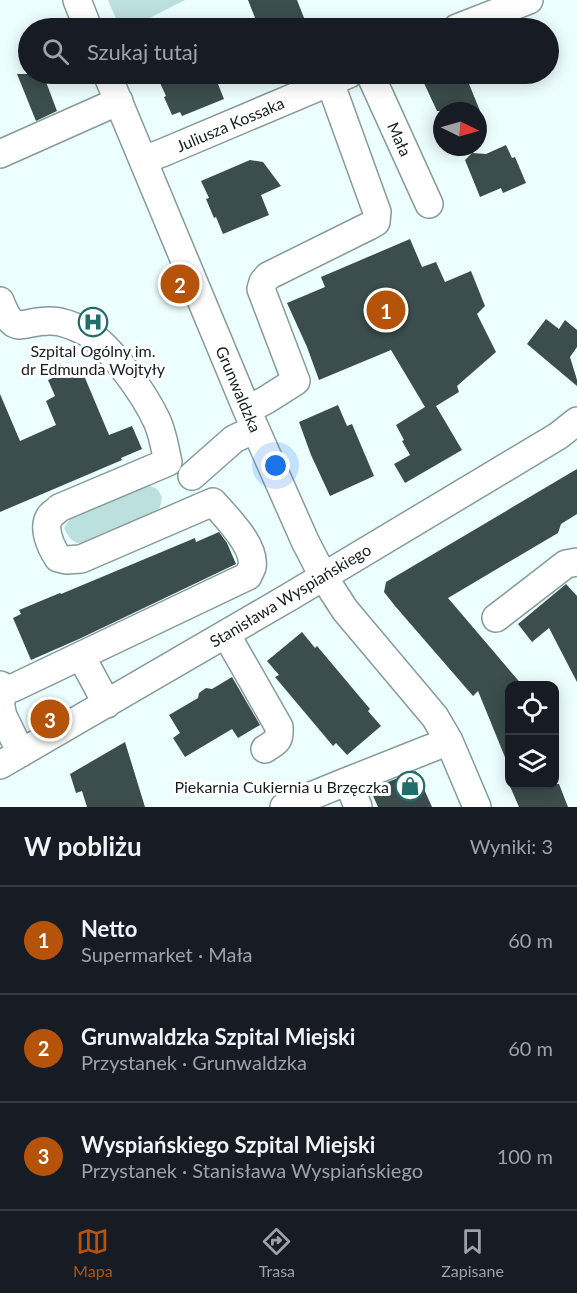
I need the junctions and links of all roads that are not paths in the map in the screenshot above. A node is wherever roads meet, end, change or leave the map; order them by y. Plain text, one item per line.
1 (77, 0) edge
2 (529, 0) edge
3 (84, 18) edge
4 (483, 18) edge
5 (111, 84) edge
6 (325, 84) edge
7 (341, 84) edge
8 (375, 84) edge
9 (119, 101) junction
10 (0, 154) edge
11 (143, 160) junction
12 (429, 204) dead end
13 (0, 301) edge
14 (251, 419) junction
15 (577, 421) edge
16 (168, 462) junction
17 (192, 476) junction
18 (213, 501) junction
19 (577, 562) edge
20 (323, 576) junction
21 (496, 618) dead end
22 (226, 634) junction
23 (81, 656) junction
24 (3, 686) edge
25 (107, 704) junction
26 (449, 741) junction
27 (265, 749) dead end
28 (11, 759) edge
29 (348, 781) junction
30 (284, 807) edge
31 (358, 807) edge
32 (477, 807) edge

1 - 3 street
2 - 4 street
5 - 9 street, Grunwaldzka
6 - 11 street, Juliusza Kossaka
7 - 14 street
8 - 12 street, Mała
9 - 10 street
9 - 11 street, Grunwaldzka
11 - 14 street, Grunwaldzka
13 - 16 street
14 - 17 street
14 - 20 street, Grunwaldzka
15 - 20 street, Stanisława Wyspiańskiego
16 - 17 street
16 - 18 street
17 - 18 street
18 - 23 street
19 - 21 street
20 - 22 street, Stanisława Wyspiańskiego
20 - 26 street, Grunwaldzka
22 - 25 street, Stanisława Wyspiańskiego
22 - 27 street
23 - 24 street
23 - 25 street
24 - 28 street
25 - 28 street, Stanisława Wyspiańskiego
26 - 29 street
26 - 32 street, Grunwaldzka
29 - 30 street
29 - 31 street

